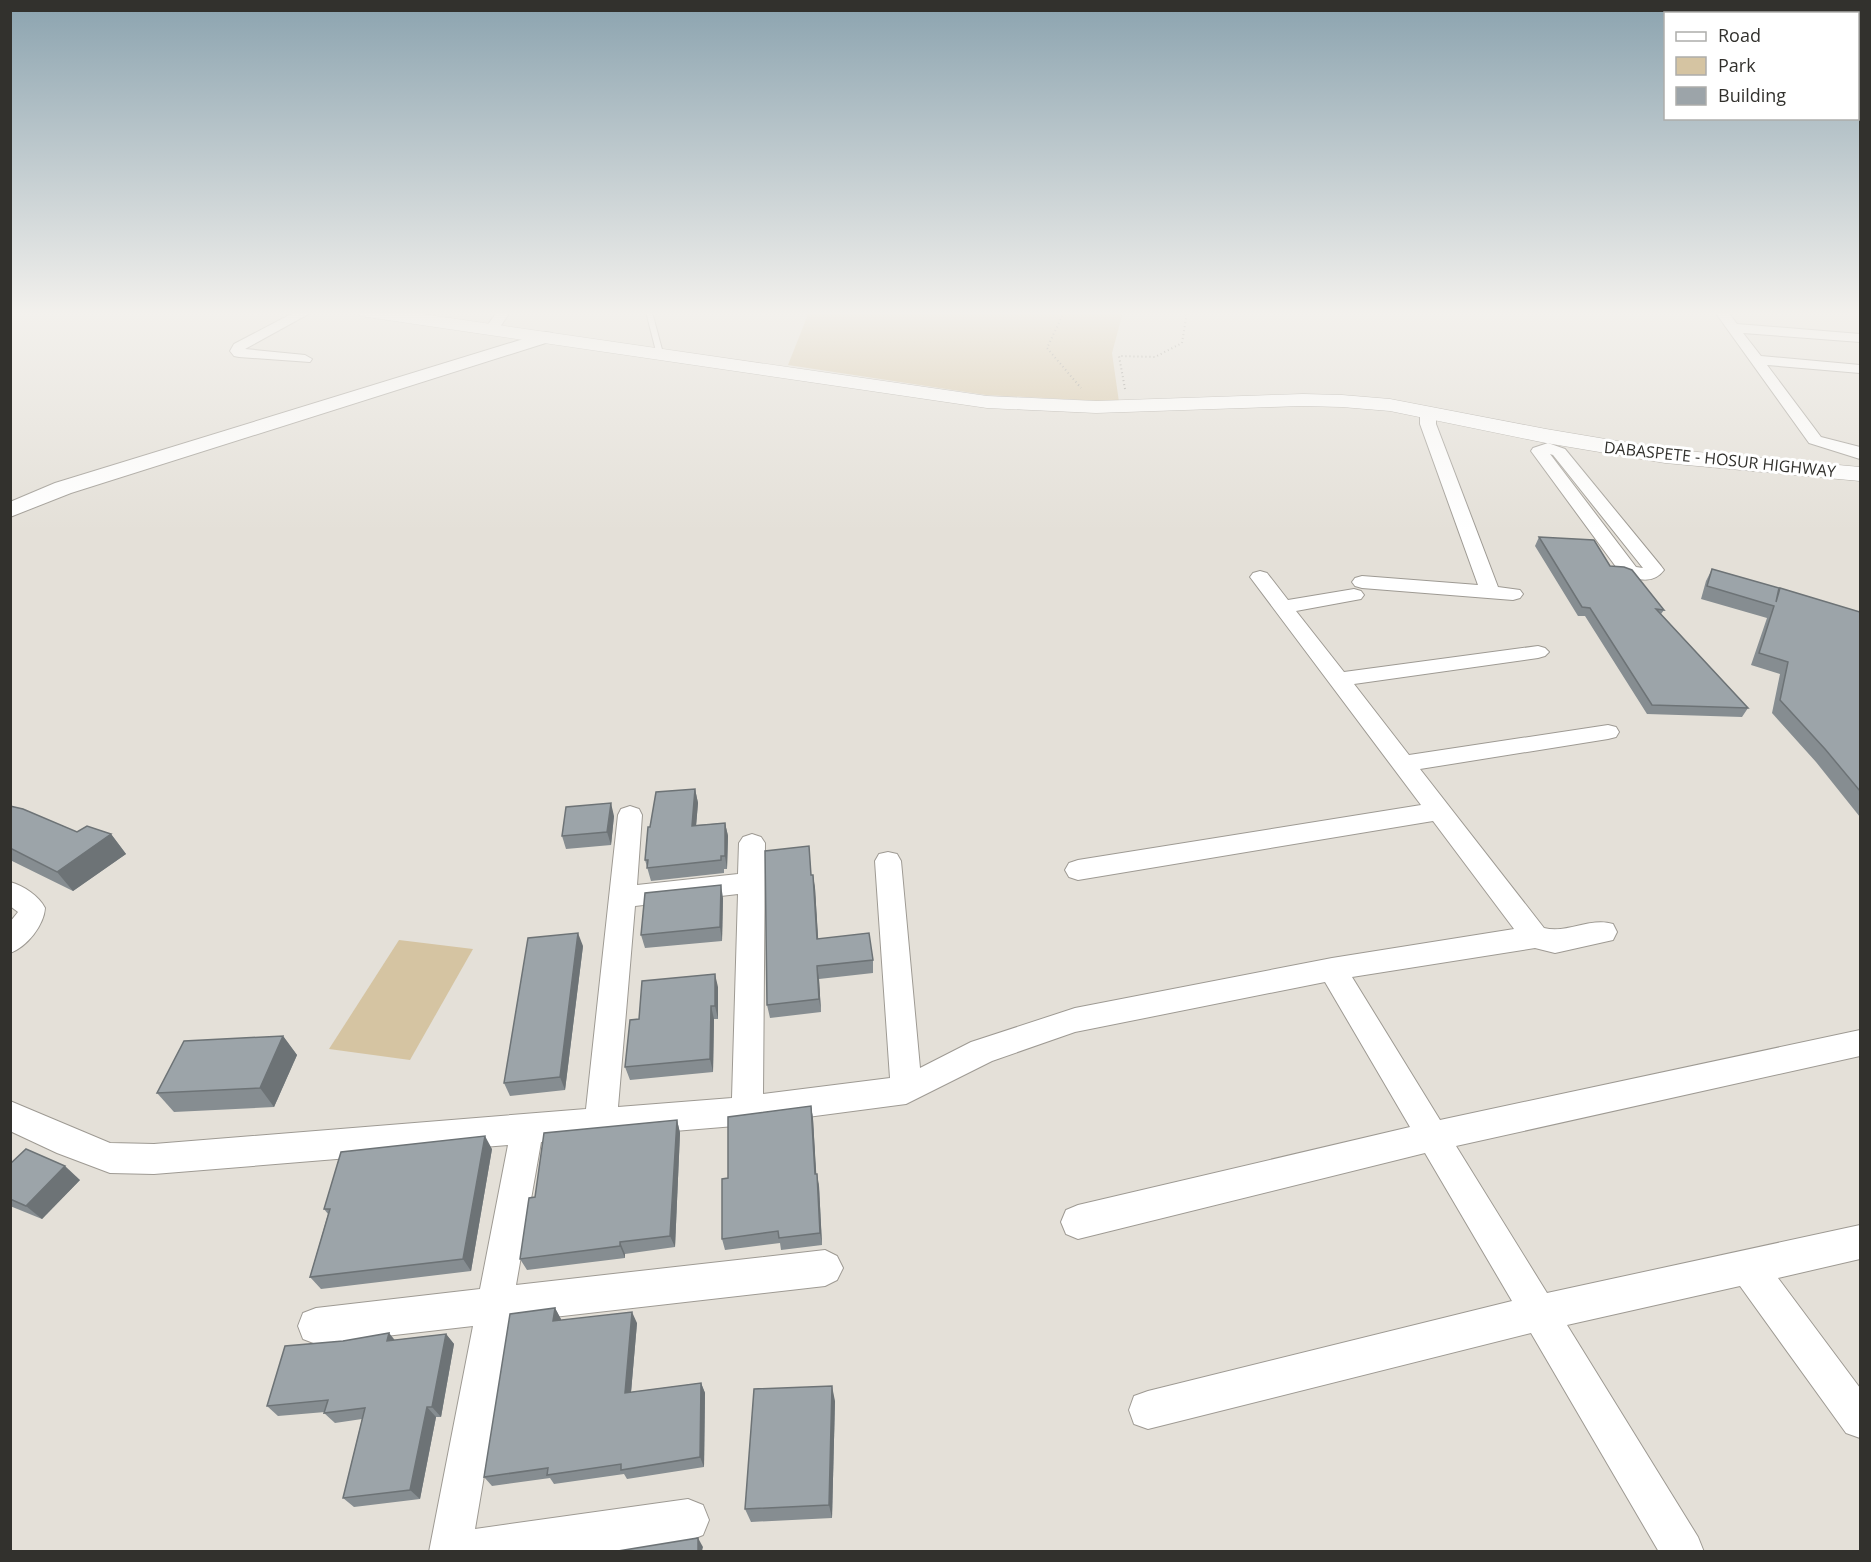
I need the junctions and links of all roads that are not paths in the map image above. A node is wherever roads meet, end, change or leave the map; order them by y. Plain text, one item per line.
1 (395, 385) edge
2 (868, 385) edge
3 (1774, 385) edge
4 (1428, 412) junction
5 (1547, 442) junction
6 (1860, 454) edge
7 (1860, 474) edge
8 (10, 510) edge
9 (1260, 577) dead end
10 (1490, 592) junction
11 (1513, 594) dead end
12 (1282, 607) junction
13 (1538, 652) dead end
14 (1338, 680) junction
15 (1608, 732) dead end
16 (1402, 764) junction
17 (1439, 811) junction
18 (630, 815) dead end
19 (752, 843) dead end
20 (888, 861) dead end
21 (1078, 870) dead end
22 (751, 883) junction
23 (10, 892) edge
24 (622, 897) junction
25 (1603, 932) dead end
26 (1535, 937) junction
27 (10, 942) edge
28 (1332, 969) junction
29 (1860, 1043) edge
30 (906, 1090) junction
31 (747, 1111) junction
32 (10, 1115) edge
33 (601, 1123) junction
34 (527, 1129) junction
35 (1434, 1136) junction
36 (1078, 1222) dead end
37 (1860, 1242) edge
38 (1748, 1267) junction
39 (825, 1268) dead end
40 (495, 1306) junction
41 (1539, 1313) junction
42 (316, 1326) dead end
43 (1148, 1410) dead end
44 (1860, 1419) edge
45 (688, 1520) dead end
46 (450, 1551) edge
47 (464, 1551) edge
48 (1683, 1551) edge

1 - 8 street
2 - 4 highway, DABASPETE - HOSUR HIGHWAY
3 - 6 street
4 - 5 highway, DABASPETE - HOSUR HIGHWAY
4 - 10 street
5 - 5 street
5 - 7 highway, DABASPETE - HOSUR HIGHWAY
9 - 12 street
10 - 11 street
10 - 12 street
12 - 14 street
13 - 14 street
14 - 16 street
15 - 16 street
16 - 17 street
17 - 21 street
17 - 26 street
18 - 24 street
19 - 22 street
20 - 30 street
22 - 24 street
22 - 31 street
23 - 27 street
24 - 33 street
25 - 26 street
26 - 28 street
28 - 30 street
28 - 35 street
29 - 35 street
30 - 31 street
31 - 33 street
32 - 34 street
33 - 34 street
34 - 40 street
35 - 36 street
35 - 41 street
37 - 38 street
38 - 41 street
38 - 44 street
39 - 40 street
40 - 42 street
40 - 46 street
41 - 43 street
41 - 48 street
45 - 47 street

